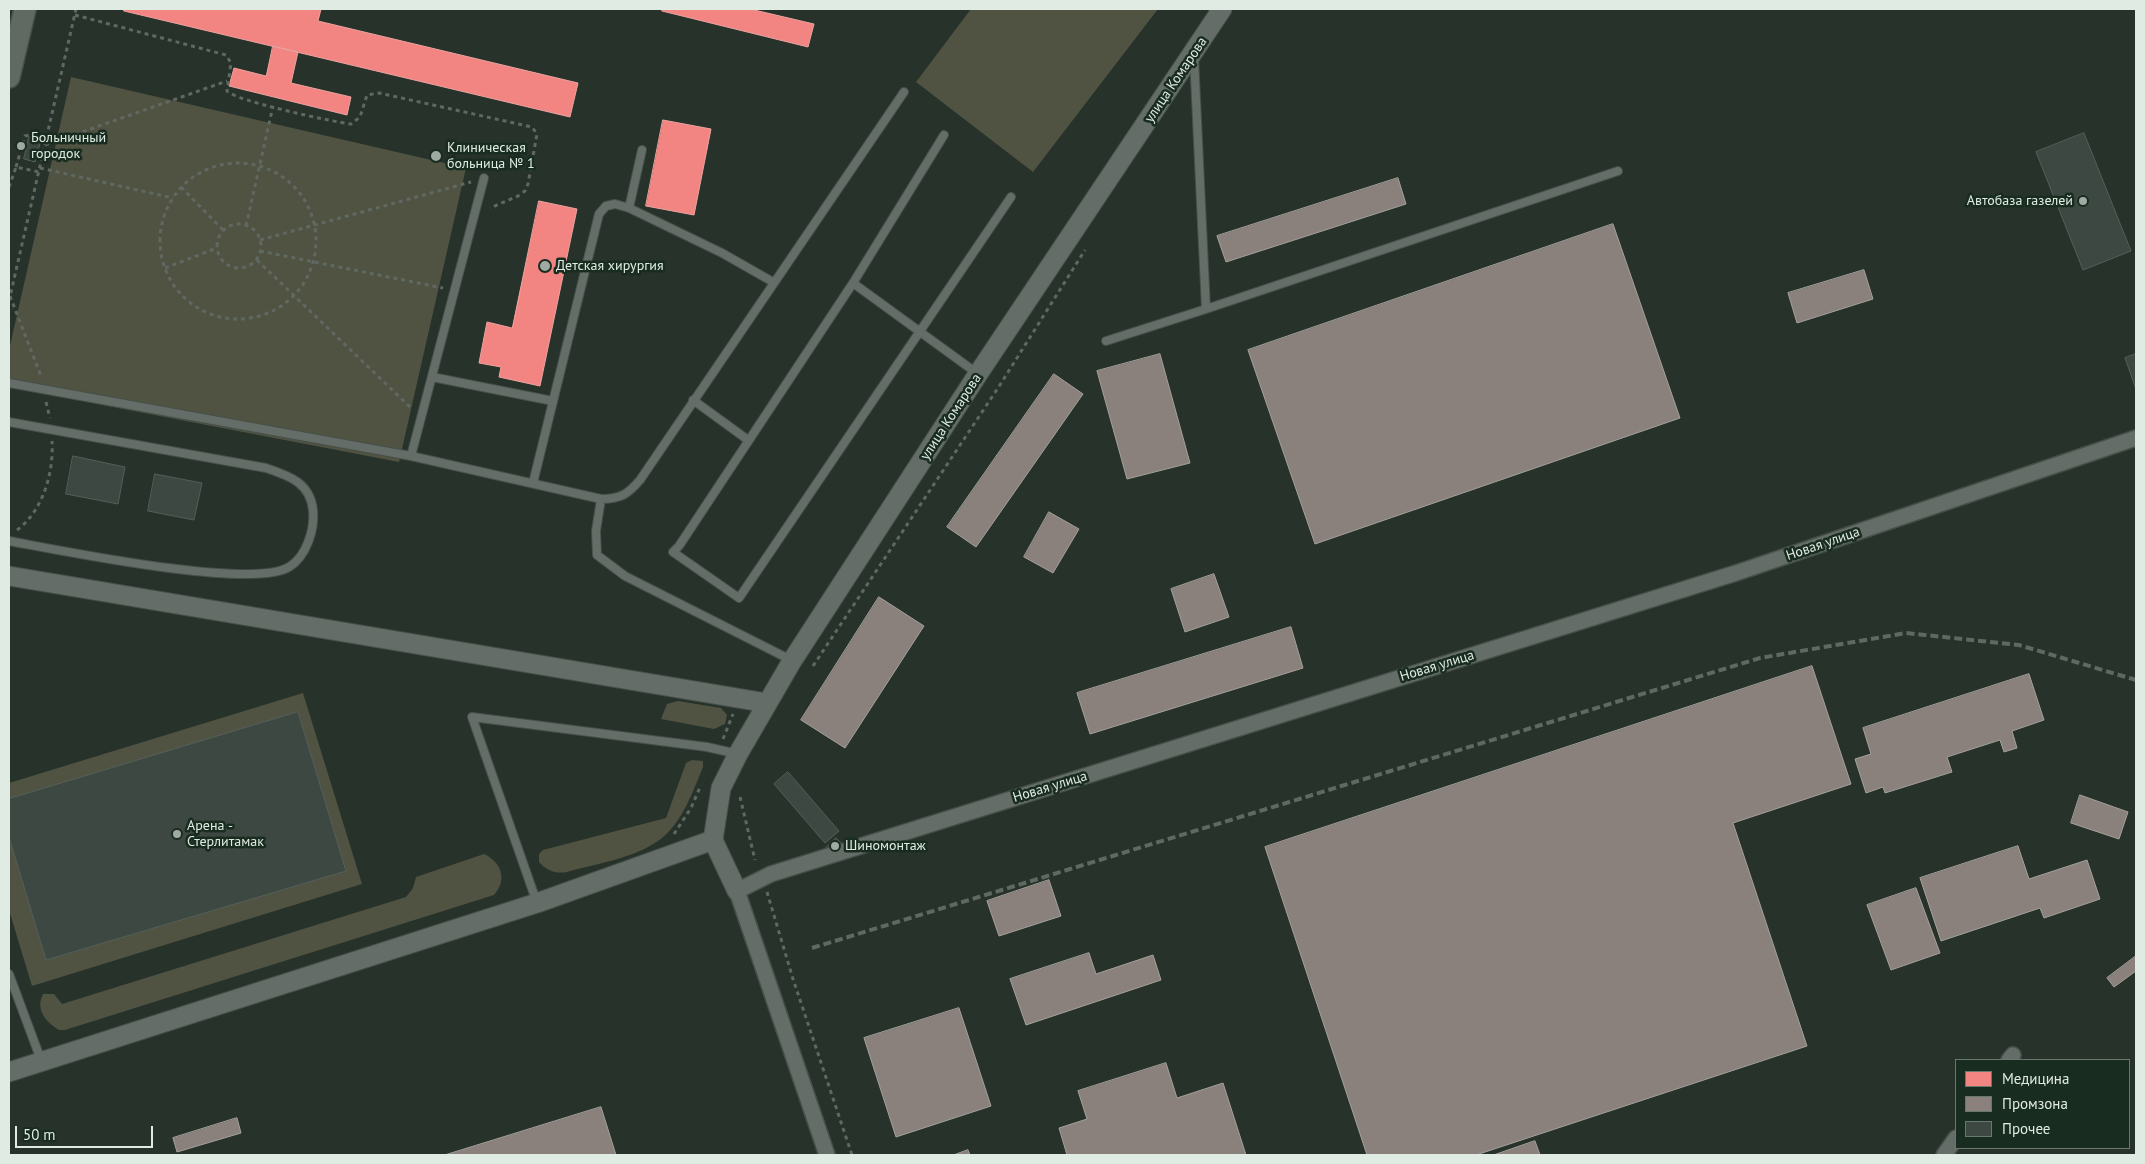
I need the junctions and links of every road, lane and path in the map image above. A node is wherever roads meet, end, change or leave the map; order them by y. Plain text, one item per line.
1 (25, 9) edge
2 (76, 9) edge
3 (1222, 9) edge
4 (75, 15) junction
5 (1194, 53) junction
6 (9, 77) edge
7 (227, 81) junction
8 (904, 92) dead end
9 (273, 106) junction
10 (944, 136) dead end
11 (46, 139) junction
12 (45, 145) junction
13 (642, 150) dead end
14 (260, 166) junction
15 (16, 167) junction
16 (40, 170) junction
17 (1618, 171) dead end
18 (484, 178) joint
19 (9, 187) edge
20 (180, 187) junction
21 (1011, 197) dead end
22 (174, 198) junction
23 (629, 208) junction
24 (314, 225) junction
25 (246, 226) junction
26 (471, 229) junction
27 (224, 231) junction
28 (260, 240) junction
29 (217, 248) junction
30 (1087, 248) dead end
31 (260, 251) junction
32 (256, 260) junction
33 (314, 262) junction
34 (164, 268) junction
35 (773, 282) junction
36 (853, 283) junction
37 (455, 290) junction
38 (294, 296) junction
39 (9, 301) edge
40 (1206, 309) junction
41 (918, 331) junction
42 (1106, 340) dead end
43 (978, 374) junction
44 (432, 377) junction
45 (9, 383) edge
46 (693, 400) junction
47 (553, 401) junction
48 (421, 418) junction
49 (9, 422) edge
50 (2136, 438) edge
51 (748, 440) junction
52 (411, 456) junction
53 (533, 484) junction
54 (601, 499) junction
55 (9, 541) edge
56 (9, 576) edge
57 (792, 661) junction
58 (808, 673) dead end
59 (738, 698) junction
60 (767, 703) junction
61 (718, 749) junction
62 (738, 754) junction
63 (703, 782) dead end
64 (740, 793) dead end
65 (672, 837) dead end
66 (713, 840) junction
67 (755, 860) dead end
68 (737, 891) junction
69 (767, 892) dead end
70 (537, 903) junction
71 (9, 974) edge
72 (41, 1060) junction
73 (9, 1072) edge
74 (1955, 1139) edge
75 (828, 1155) edge
76 (852, 1155) edge
77 (1944, 1155) edge

1 - 6 main road
2 - 4 path
3 - 5 street, улица Комарова
4 - 7 path
4 - 11 path
5 - 40 lane
5 - 43 street, улица Комарова
7 - 9 path
7 - 12 path
8 - 35 lane
9 - 14 path
9 - 26 path
10 - 36 lane
11 - 12 path
11 - 15 path
12 - 16 path
13 - 23 lane
14 - 20 path
14 - 24 path
14 - 25 path
15 - 16 path
15 - 19 path
16 - 22 path
16 - 39 path
17 - 40 lane
18 - 24 path
18 - 26 lane
20 - 22 path
20 - 27 path
21 - 41 lane
22 - 34 path
23 - 35 lane
23 - 47 lane
24 - 28 path
24 - 33 path
25 - 27 path
25 - 28 path
26 - 37 lane
27 - 29 path
28 - 31 path
29 - 32 path
29 - 34 path
30 - 58 path
31 - 32 path
31 - 33 path
32 - 38 path
33 - 37 path
33 - 38 path
34 - 38 path
35 - 46 lane
36 - 41 lane
36 - 51 lane
37 - 44 lane
38 - 48 path
40 - 42 lane
41 - 43 lane
41 - 51 lane
43 - 57 street, улица Комарова
44 - 47 lane
44 - 48 lane
45 - 52 lane
46 - 51 lane
46 - 54 lane
47 - 53 lane
48 - 52 lane
49 - 55 lane
50 - 68 street, Новая улица
52 - 53 lane
53 - 54 lane
54 - 57 lane
56 - 59 street
57 - 60 street, улица Комарова
59 - 60 street
59 - 61 path
60 - 62 street, улица Комарова
61 - 62 lane
61 - 70 lane
62 - 66 street, улица Комарова
63 - 65 path
64 - 67 path
66 - 68 street
66 - 70 street
68 - 75 street
69 - 76 path
70 - 72 street
71 - 72 lane
72 - 73 street
74 - 77 street

